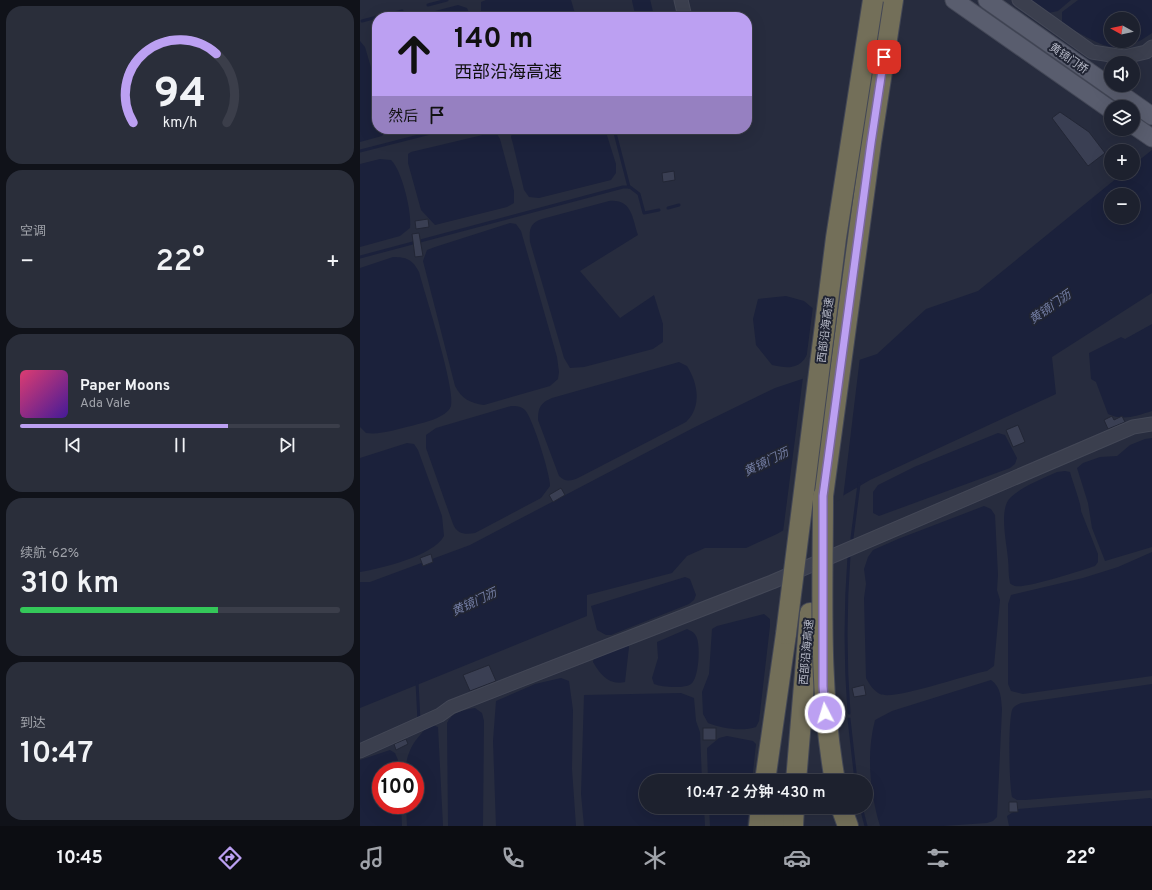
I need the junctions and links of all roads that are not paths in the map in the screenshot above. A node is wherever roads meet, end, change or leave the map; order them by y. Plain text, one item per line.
1 (681, 0) edge
2 (873, 0) edge
3 (893, 0) edge
4 (954, 0) edge
5 (986, 0) edge
6 (1019, 0) edge
7 (684, 12) edge
8 (1152, 47) edge
9 (1104, 105) edge
10 (1152, 116) edge
11 (1140, 130) edge
12 (1152, 138) edge
13 (1152, 424) edge
14 (823, 496) junction
15 (786, 634) junction
16 (360, 751) edge
17 (765, 774) edge
18 (777, 774) edge
19 (797, 774) edge
20 (834, 774) edge
21 (760, 814) edge
22 (775, 814) edge
23 (794, 814) edge
24 (844, 814) edge
25 (758, 826) edge
26 (774, 826) edge
27 (793, 826) edge
28 (848, 826) edge

1 - 7 street
2 - 15 highway, 西部沿海高速, bridge
3 - 14 highway, 西部沿海高速
4 - 9 main road, 黄镜门桥
5 - 10 main road, 黄镜门桥
6 - 8 street
11 - 12 main road
13 - 16 street
14 - 19 highway, 西部沿海高速, bridge
14 - 20 highway, bridge
15 - 17 highway
15 - 18 highway, 西部沿海高速
21 - 25 highway
22 - 26 highway
23 - 27 highway
24 - 28 highway

